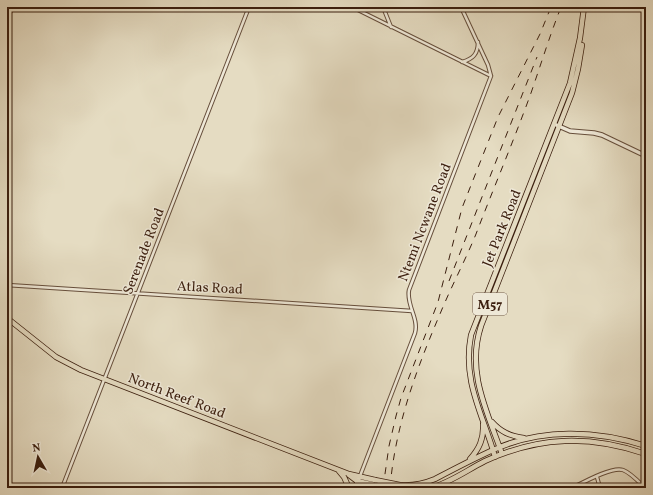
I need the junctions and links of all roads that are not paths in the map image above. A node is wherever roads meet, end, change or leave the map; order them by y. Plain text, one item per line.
1 (11, 7) edge
2 (249, 7) edge
3 (352, 7) edge
4 (383, 7) edge
5 (461, 7) edge
6 (586, 7) edge
7 (7, 19) edge
8 (391, 27) junction
9 (478, 41) junction
10 (461, 62) junction
11 (491, 76) junction
12 (554, 124) junction
13 (560, 126) junction
14 (646, 156) edge
15 (7, 285) edge
16 (138, 293) junction
17 (412, 311) junction
18 (7, 318) edge
19 (105, 379) junction
20 (490, 419) junction
21 (483, 421) junction
22 (526, 438) junction
23 (646, 446) edge
24 (499, 447) junction
25 (493, 449) junction
26 (502, 454) junction
27 (646, 454) edge
28 (495, 457) junction
29 (467, 462) junction
30 (336, 469) junction
31 (349, 474) junction
32 (360, 476) junction
33 (597, 477) junction
34 (358, 482) junction
35 (374, 483) junction
36 (62, 488) edge
37 (349, 488) edge
38 (355, 488) edge
39 (362, 488) edge
40 (391, 488) edge
41 (430, 488) edge
42 (572, 488) edge
43 (600, 488) edge
44 (645, 488) edge

1 - 7 main road
2 - 16 street, Serenade Road
3 - 8 street
4 - 8 street
5 - 9 street
6 - 12 main road, Jet Park Road / M57
6 - 13 main road, Jet Park Road / M57
8 - 10 street
9 - 10 street
9 - 11 street
10 - 11 street
11 - 17 street, Ntemi Ncwane Road
12 - 13 street
12 - 21 main road, Jet Park Road / M57
13 - 14 street
13 - 20 main road, Jet Park Road / M57
15 - 16 street, Atlas Road
16 - 17 street, Atlas Road
16 - 19 street, Serenade Road
17 - 32 street, Ntemi Ncwane Road
18 - 19 main road, North Reef Road
19 - 30 main road, North Reef Road
19 - 36 street, Serenade Road
20 - 22 main road
20 - 24 main road, Jet Park Road / M57
21 - 25 main road, Jet Park Road / M57
21 - 29 main road
22 - 23 main road
22 - 24 main road
24 - 25 main road, North Reef Road
24 - 26 main road, Jet Park Road / M57
25 - 28 main road, Jet Park Road / M57
25 - 29 main road, North Reef Road
26 - 27 main road
26 - 28 main road
28 - 41 main road
29 - 35 main road, North Reef Road, bridge
30 - 31 main road, North Reef Road
30 - 37 main road
31 - 32 main road, North Reef Road
31 - 34 main road, North Reef Road
32 - 34 main road, Ntemi Ncwane Road
32 - 35 main road, North Reef Road
33 - 42 street
33 - 43 street
33 - 44 street
34 - 35 main road, North Reef Road
34 - 38 main road, Ntemi Ncwane Road
35 - 39 main road
35 - 40 main road, North Reef Road, bridge

